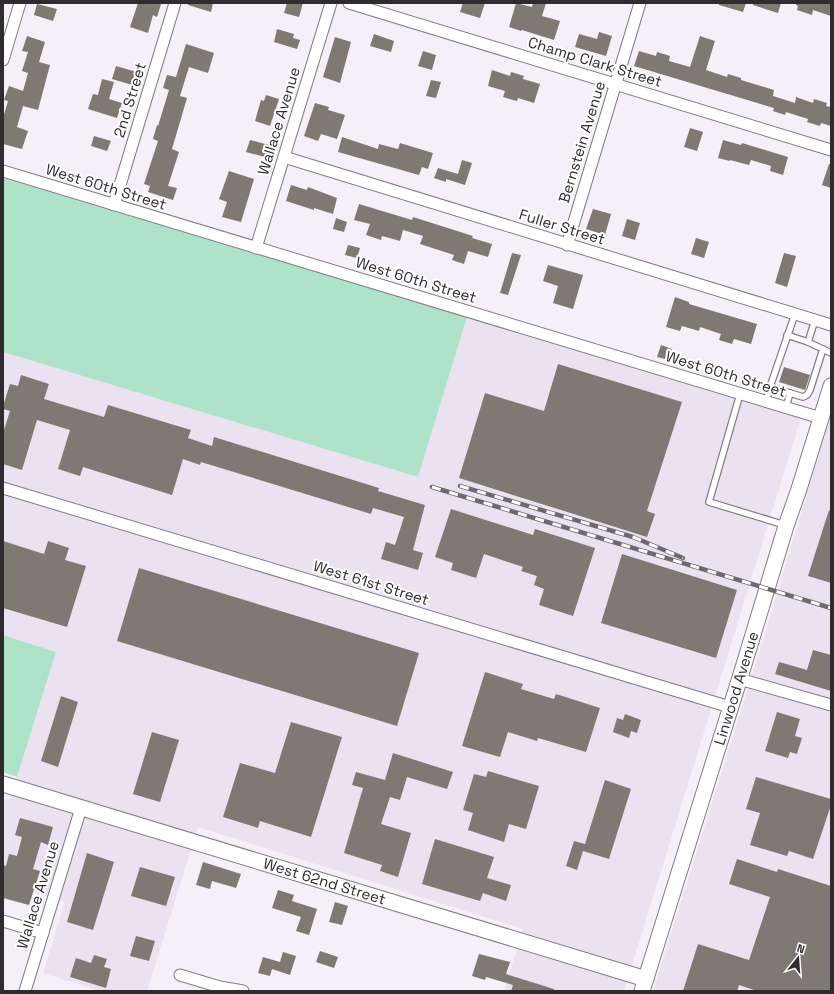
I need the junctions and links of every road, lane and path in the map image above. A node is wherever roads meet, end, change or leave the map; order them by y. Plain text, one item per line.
1 (20, 3) edge
2 (175, 3) edge
3 (331, 3) edge
4 (349, 3) edge
5 (640, 3) edge
6 (3, 60) edge
7 (616, 84) junction
8 (831, 150) edge
9 (284, 157) junction
10 (3, 171) edge
11 (114, 205) junction
12 (567, 244) junction
13 (256, 248) junction
14 (795, 314) junction
15 (815, 320) junction
16 (831, 325) edge
17 (787, 335) junction
18 (808, 342) junction
19 (823, 349) junction
20 (831, 354) edge
21 (831, 386) edge
22 (770, 387) junction
23 (790, 393) junction
24 (740, 394) junction
25 (766, 402) junction
26 (786, 407) junction
27 (821, 418) junction
28 (3, 488) edge
29 (786, 526) junction
30 (739, 679) junction
31 (831, 705) edge
32 (730, 707) junction
33 (3, 784) edge
34 (81, 808) junction
35 (3, 921) edge
36 (43, 933) junction
37 (180, 975) dead end
38 (644, 985) edge
39 (25, 991) edge
40 (243, 991) edge

1 - 6 street
2 - 11 street, 2nd Street
3 - 9 street, Wallace Avenue
4 - 7 street, Champ Clark Street
5 - 7 street, Bernstein Avenue
7 - 8 street, Champ Clark Street
7 - 12 street, Bernstein Avenue
9 - 12 street, Fuller Street
9 - 13 street, Wallace Avenue
10 - 11 street, West 60th Street
11 - 13 street, West 60th Street
12 - 14 street, Fuller Street
13 - 24 street, West 60th Street
14 - 15 street, Fuller Street
14 - 17 lane
15 - 16 street, Fuller Street
15 - 18 lane
17 - 18 lane
17 - 22 lane
18 - 19 lane
19 - 20 lane
19 - 23 lane
21 - 27 street, Linwood Avenue
22 - 23 lane
22 - 25 lane
23 - 26 lane
24 - 25 street, West 60th Street
24 - 29 lane
25 - 26 street, West 60th Street
26 - 27 street, West 60th Street
27 - 29 street, Linwood Avenue
28 - 32 street, West 61st Street
29 - 30 street, Linwood Avenue
30 - 31 street
30 - 32 street, Linwood Avenue
32 - 38 street, Linwood Avenue
33 - 34 street, West 62nd Street
34 - 36 street, Wallace Avenue
34 - 38 street, West 62nd Street
35 - 36 street
36 - 39 street, Wallace Avenue
37 - 40 street

